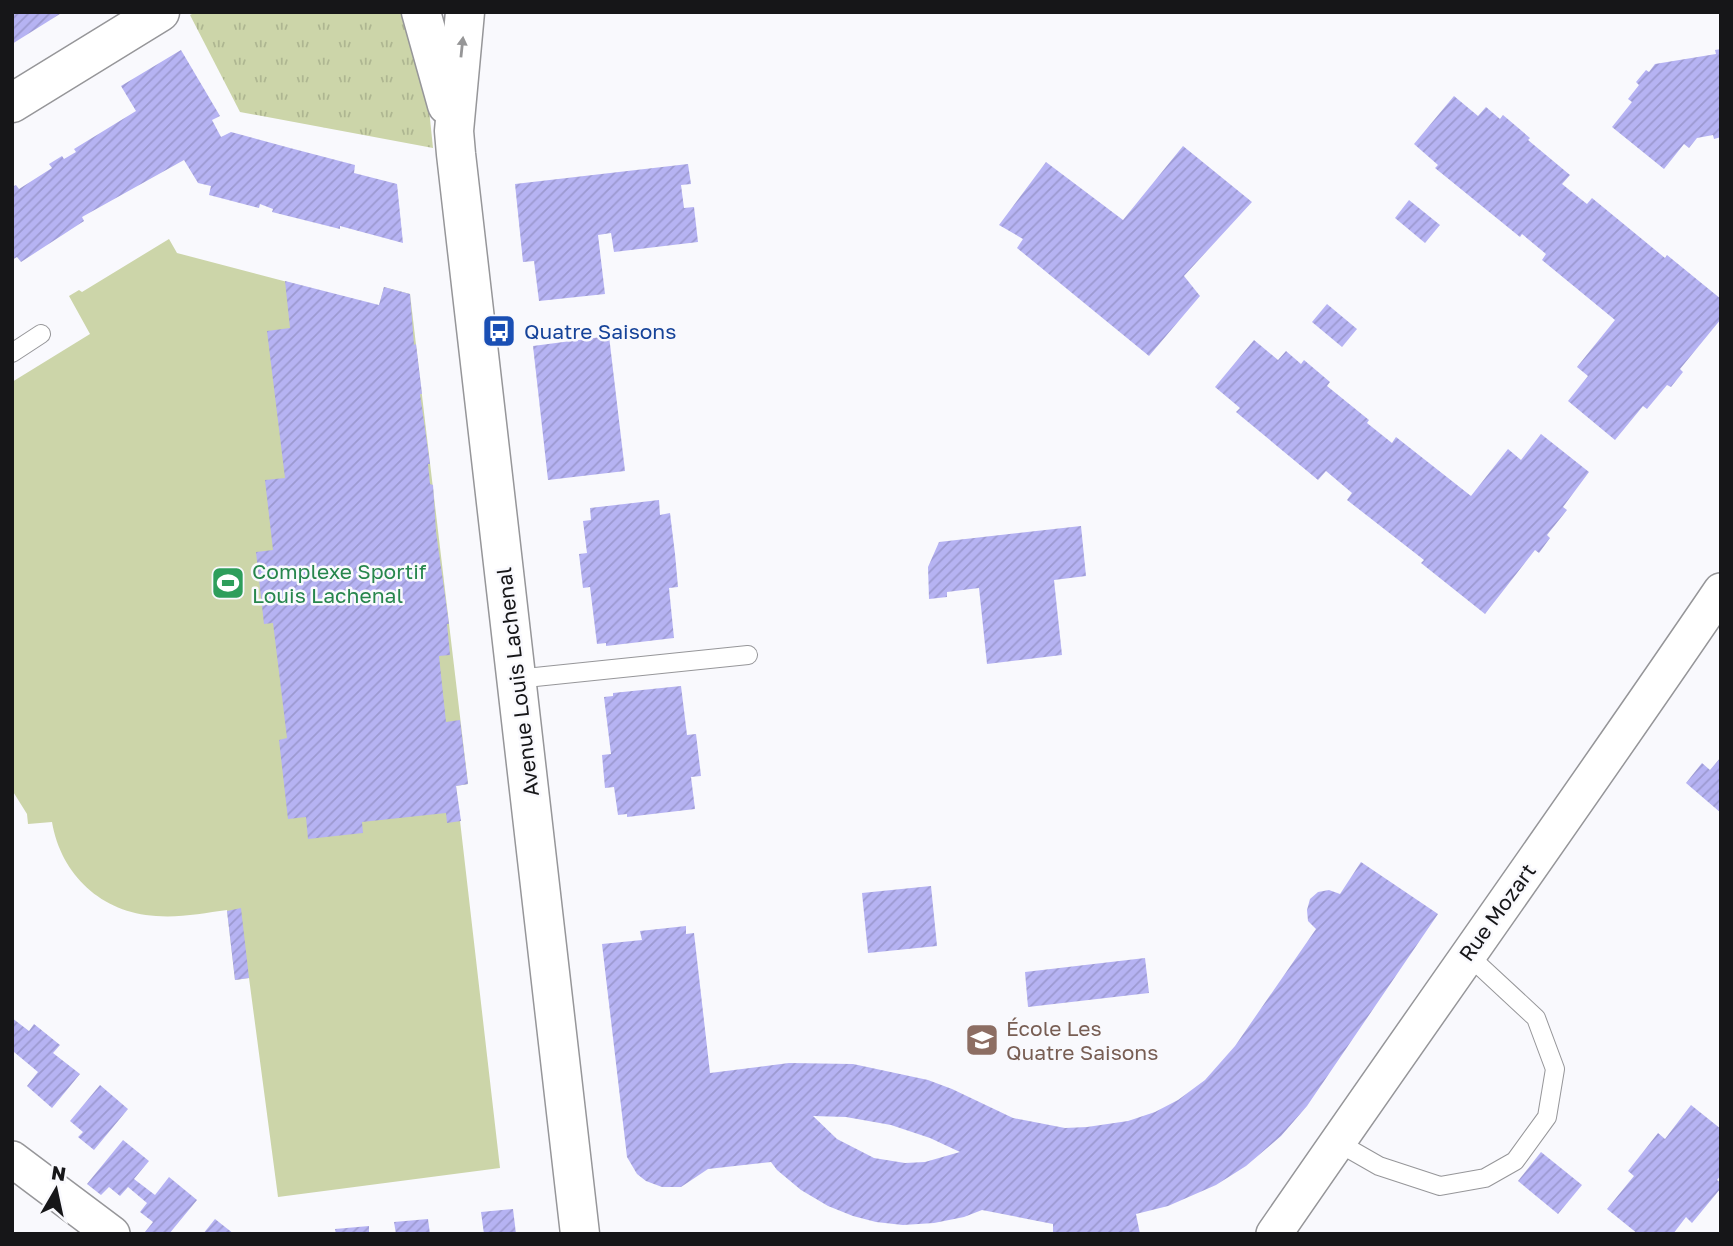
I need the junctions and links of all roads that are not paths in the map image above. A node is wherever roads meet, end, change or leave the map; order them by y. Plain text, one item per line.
1 (160, 12) edge
2 (421, 12) edge
3 (465, 12) edge
4 (12, 103) edge
5 (454, 131) junction
6 (41, 334) dead end
7 (12, 353) edge
8 (1721, 591) edge
9 (748, 655) dead end
10 (516, 679) junction
11 (1467, 954) junction
12 (1337, 1142) junction
13 (12, 1159) edge
14 (112, 1234) edge
15 (580, 1234) edge
16 (1274, 1234) edge

1 - 4 street
2 - 5 street, Avenue Louis Lachenal
5 -> 3 street, Avenue Louis Lachenal
5 - 10 street, Avenue Louis Lachenal
6 - 7 lane
8 - 11 street, Rue Mozart
9 - 10 lane
10 - 15 street, Avenue Louis Lachenal
11 - 12 street, Rue Mozart
11 - 12 lane
12 - 16 street, Rue Mozart
13 - 14 street

